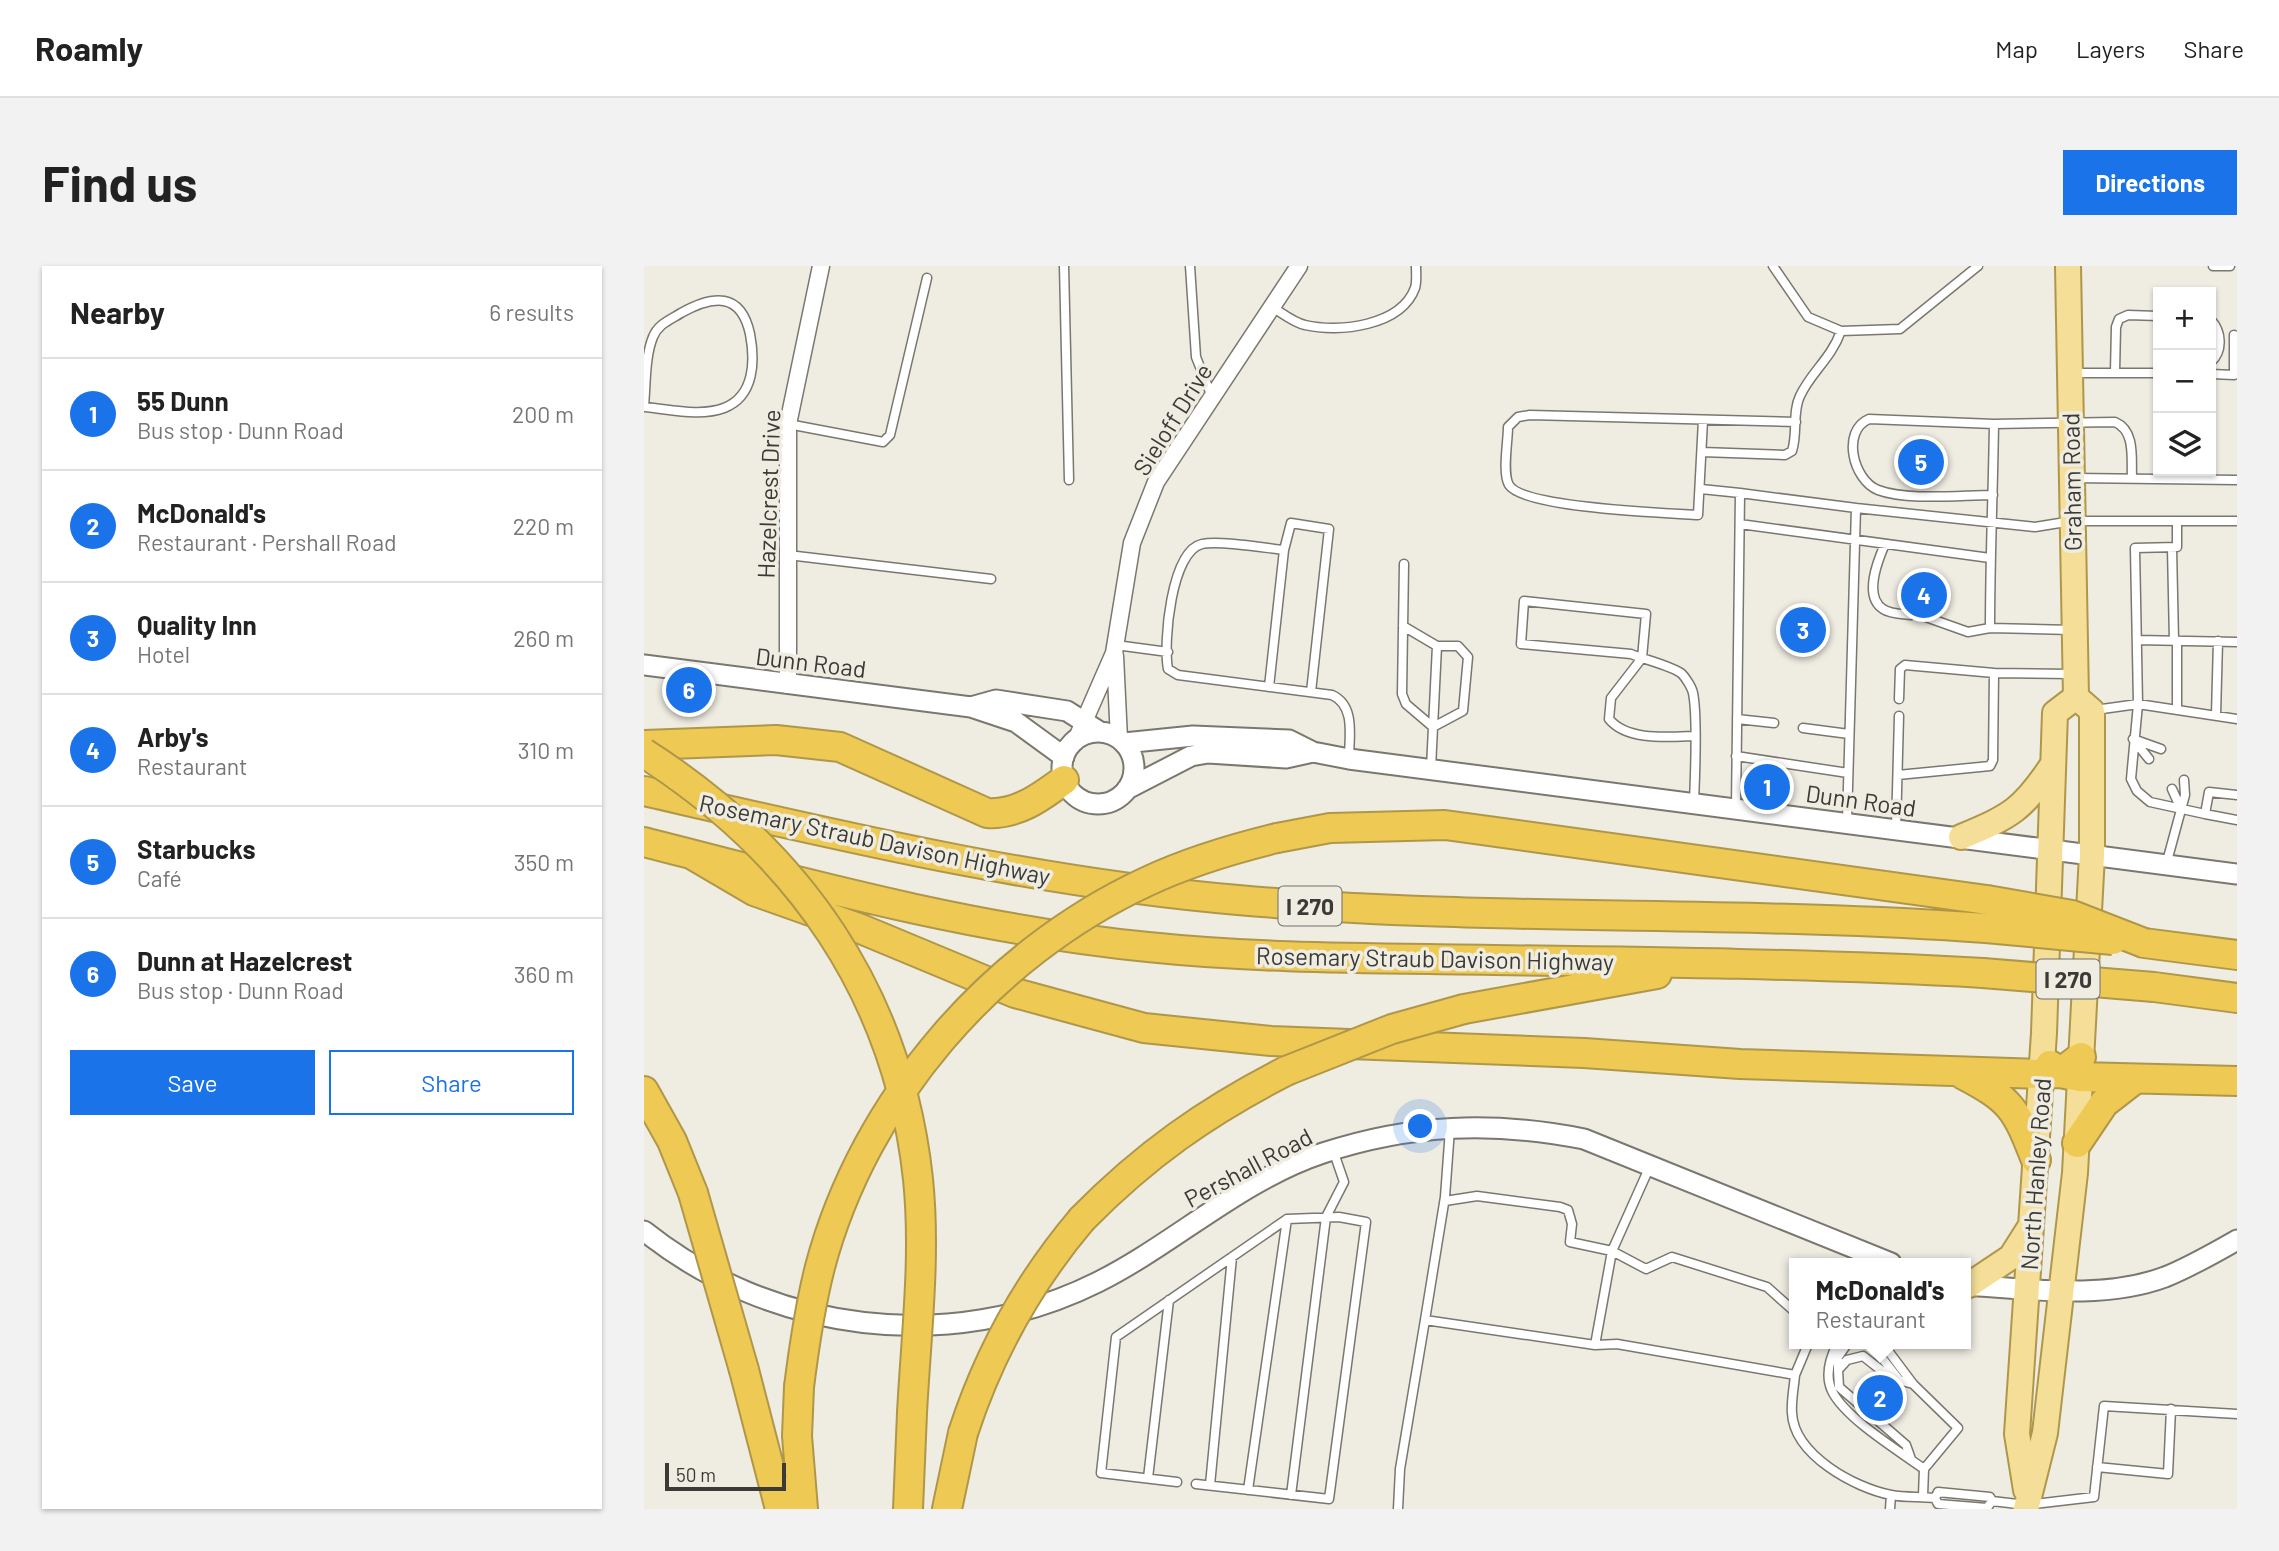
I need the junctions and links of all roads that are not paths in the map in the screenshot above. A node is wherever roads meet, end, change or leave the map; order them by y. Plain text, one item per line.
1 (821, 266) edge
2 (1064, 266) edge
3 (1190, 266) edge
4 (1299, 266) edge
5 (1416, 266) edge
6 (1773, 266) edge
7 (1978, 266) edge
8 (2068, 266) edge
9 (2213, 266) edge
10 (2230, 266) edge
11 (2237, 267) edge
12 (927, 278) dead end
13 (1272, 307) junction
14 (2153, 316) edge
15 (2216, 328) edge
16 (1841, 331) junction
17 (2234, 335) dead end
18 (2216, 355) edge
19 (2115, 372) junction
20 (2068, 373) junction
21 (2153, 373) edge
22 (2216, 374) edge
23 (1212, 397) junction
24 (644, 406) edge
25 (1703, 419) junction
26 (2070, 421) junction
27 (1796, 422) junction
28 (788, 424) junction
29 (1994, 424) junction
30 (1702, 452) junction
31 (2071, 478) junction
32 (2132, 478) junction
33 (1069, 480) dead end
34 (2237, 480) edge
35 (1701, 489) junction
36 (1740, 492) junction
37 (1993, 495) junction
38 (1856, 508) junction
39 (2072, 521) junction
40 (2176, 521) junction
41 (2237, 521) edge
42 (1993, 523) junction
43 (1740, 524) junction
44 (1855, 540) junction
45 (1885, 544) junction
46 (2172, 548) junction
47 (1284, 550) junction
48 (788, 555) junction
49 (1990, 558) junction
50 (1404, 564) dead end
51 (991, 579) dead end
52 (1911, 615) dead end
53 (1923, 616) dead end
54 (1403, 626) junction
55 (1990, 628) junction
56 (2075, 630) junction
57 (2137, 639) junction
58 (2175, 640) junction
59 (2218, 641) junction
60 (2237, 642) edge
61 (1437, 646) junction
62 (1115, 649) junction
63 (1168, 652) junction
64 (1642, 658) junction
65 (644, 665) edge
66 (1994, 673) junction
67 (788, 684) junction
68 (1269, 687) junction
69 (1311, 692) junction
70 (2081, 694) junction
71 (1899, 699) dead end
72 (2138, 704) junction
73 (971, 707) junction
74 (2177, 710) junction
75 (2216, 715) junction
76 (1899, 716) dead end
77 (1737, 719) junction
78 (2237, 719) edge
79 (1774, 723) dead end
80 (1092, 727) junction
81 (1433, 727) junction
82 (1803, 728) dead end
83 (1849, 734) junction
84 (1694, 736) junction
85 (2133, 739) junction
86 (1121, 741) junction
87 (644, 744) edge
88 (2161, 749) dead end
89 (1313, 752) junction
90 (644, 753) edge
91 (1736, 756) junction
92 (1349, 759) junction
93 (2149, 759) dead end
94 (2053, 764) junction
95 (1064, 768) junction
96 (1431, 769) junction
97 (1848, 773) junction
98 (1898, 775) junction
99 (2184, 780) dead end
100 (1127, 789) junction
101 (2172, 789) dead end
102 (644, 791) edge
103 (2237, 795) edge
104 (1694, 803) junction
105 (1736, 807) junction
106 (2181, 809) junction
107 (2205, 814) junction
108 (2237, 820) edge
109 (1847, 822) junction
110 (1896, 829) junction
111 (1961, 837) junction
112 (644, 842) edge
113 (2052, 850) junction
114 (691, 854) junction
115 (2092, 855) junction
116 (2166, 864) junction
117 (2237, 874) edge
118 (1986, 914) junction
119 (2237, 955) edge
120 (1713, 964) junction
121 (2237, 998) edge
122 (2061, 1068) junction
123 (1957, 1072) junction
124 (2135, 1079) junction
125 (2237, 1081) edge
126 (644, 1091) edge
127 (1450, 1126) junction
128 (2077, 1143) junction
129 (1333, 1150) junction
130 (2036, 1160) junction
131 (1650, 1166) junction
132 (1445, 1201) junction
133 (1326, 1217) junction
134 (1287, 1219) junction
135 (2032, 1223) junction
136 (644, 1231) edge
137 (2237, 1240) edge
138 (1612, 1251) junction
139 (1232, 1257) junction
140 (1879, 1258) edge
141 (1971, 1282) edge
142 (1971, 1285) edge
143 (2028, 1289) junction
144 (2061, 1291) junction
145 (1169, 1300) junction
146 (1789, 1307) edge
147 (1425, 1320) junction
148 (1595, 1345) junction
149 (1806, 1349) edge
150 (1835, 1349) edge
151 (1844, 1349) edge
152 (1875, 1349) edge
153 (1887, 1349) edge
154 (1838, 1370) junction
155 (1795, 1375) junction
156 (1900, 1381) junction
157 (1913, 1384) junction
158 (2171, 1409) junction
159 (2237, 1414) edge
160 (1911, 1460) junction
161 (2097, 1467) junction
162 (1924, 1469) junction
163 (1148, 1478) junction
164 (1177, 1482) dead end
165 (1196, 1484) dead end
166 (1210, 1485) junction
167 (1248, 1490) junction
168 (1291, 1495) junction
169 (1891, 1495) junction
170 (1923, 1496) junction
171 (2026, 1504) edge
172 (2070, 1505) edge
173 (780, 1509) edge
174 (803, 1509) edge
175 (908, 1509) edge
176 (947, 1509) edge
177 (1398, 1509) edge
178 (1890, 1509) edge

1 - 28 street, Hazelcrest Drive
2 - 33 lane
3 - 23 lane
4 - 13 street, Sieloff Drive
5 - 13 lane
6 - 16 lane
7 - 16 lane
8 - 20 main road, Graham Road
9 - 10 lane
10 - 11 lane
12 - 28 lane
13 - 23 street, Sieloff Drive
14 - 19 lane
15 - 18 lane
16 - 27 lane
17 - 22 lane
19 - 20 lane
19 - 21 lane
20 - 26 main road, Graham Road
23 - 62 street, Sieloff Drive
24 - 24 lane
25 - 27 lane
25 - 30 lane
25 - 35 lane
26 - 29 lane
26 - 31 main road, Graham Road
26 - 32 lane
27 - 30 lane
28 - 48 street, Hazelcrest Drive
29 - 37 lane
29 - 37 lane
30 - 35 lane
31 - 32 lane
31 - 39 main road, Graham Road
32 - 34 lane
35 - 36 lane
36 - 38 lane
36 - 43 lane
37 - 42 lane
38 - 42 lane
38 - 44 lane
39 - 40 lane
39 - 42 lane
39 - 56 main road, Graham Road
40 - 41 lane
40 - 46 lane
42 - 49 lane
43 - 44 lane
43 - 77 lane
44 - 45 lane
44 - 83 lane
45 - 49 lane
45 - 52 lane
46 - 57 lane
46 - 58 lane
47 - 63 lane
47 - 68 lane
47 - 69 lane
48 - 51 lane
48 - 67 street, Hazelcrest Drive
49 - 55 lane
50 - 54 lane
53 - 55 lane
54 - 61 lane
54 - 81 lane
55 - 56 lane
56 - 70 main road, Graham Road
57 - 58 lane
57 - 72 lane
58 - 59 lane
58 - 74 lane
59 - 60 lane
59 - 75 lane
61 - 81 lane
61 - 81 lane
62 - 63 lane
62 - 80 street, Sieloff Drive
62 - 86 street, Sieloff Drive
63 - 68 lane
64 - 64 lane
64 - 84 lane
64 - 84 lane
65 - 67 street, Dunn Road
66 - 70 lane
66 - 71 lane
66 - 98 lane
67 - 73 street, Dunn Road
68 - 69 lane
69 - 92 lane
70 - 72 lane
70 - 94 main road
70 - 115 main road, Graham Road
72 - 74 lane
72 - 85 lane
73 - 80 street, Dunn Road
73 - 95 street, Dunn Road
74 - 75 lane
75 - 78 lane
76 - 98 lane
77 - 79 lane
77 - 91 lane
80 - 86 street
80 - 95 street
81 - 96 lane
82 - 83 lane
83 - 97 lane
84 - 104 lane
85 - 88 lane
85 - 93 lane
85 - 106 lane
86 - 89 street, Dunn Road
86 - 100 street
87 - 95 highway
89 - 92 street, Dunn Road
89 - 100 street, Dunn Road
90 - 175 highway, bridge
91 - 97 lane
91 - 105 lane
92 - 96 street, Dunn Road
94 - 111 main road
94 - 113 main road
95 - 100 street
96 - 104 street, Dunn Road
97 - 109 lane
98 - 110 lane
99 - 106 lane
101 - 106 lane
102 - 118 highway, Rosemary Straub Davison Highway / I 270
103 - 107 lane
104 - 105 street, Dunn Road
105 - 109 street, Dunn Road
106 - 107 lane
106 - 116 lane
107 - 108 lane
109 - 110 street, Dunn Road
110 - 111 street, Dunn Road
111 - 113 street, Dunn Road
112 - 114 highway, Rosemary Straub Davison Highway / I 270
113 - 115 street, Dunn Road
113 - 122 main road, North Hanley Road
114 - 120 highway, Rosemary Straub Davison Highway / I 270
114 - 123 highway
115 - 116 street, Dunn Road
115 - 122 main road, Graham Road
116 - 117 street, Dunn Road
118 - 119 highway, bridge
118 - 174 highway, bridge
120 - 121 highway, Rosemary Straub Davison Highway / I 270, bridge
120 - 176 highway, bridge
122 - 123 highway
122 - 124 highway
122 - 128 main road, North Hanley Road
122 - 130 main road, North Hanley Road
123 - 130 highway
124 - 125 highway
124 - 128 highway
126 - 173 highway, bridge
127 - 129 street, Pershall Road
127 - 131 street, Pershall Road
127 - 132 lane
128 - 144 main road, North Hanley Road
129 - 133 lane
129 - 136 street, Pershall Road
130 - 135 main road, North Hanley Road
131 - 138 lane
131 - 140 street, Pershall Road
132 - 138 lane
132 - 147 lane
133 - 134 lane
133 - 168 lane
133 - 168 lane
134 - 139 lane
134 - 167 lane
135 - 141 main road
135 - 143 main road, North Hanley Road
137 - 144 street
138 - 146 lane
138 - 148 lane
139 - 145 lane
139 - 166 lane
142 - 143 street
143 - 144 street
143 - 171 main road, North Hanley Road
144 - 171 main road, North Hanley Road
145 - 163 lane
145 - 163 lane
147 - 148 lane
147 - 177 lane
148 - 155 lane
149 - 155 lane
150 - 160 lane
151 - 154 lane
152 - 156 lane
153 - 157 lane
154 - 156 lane
154 - 160 lane
155 - 169 lane
156 - 157 lane
157 - 162 lane
158 - 159 lane
158 - 161 lane
158 - 161 lane
160 - 162 lane
161 - 172 lane
162 - 170 lane
163 - 164 lane
165 - 166 lane
166 - 167 lane
167 - 168 lane
169 - 170 lane
169 - 178 lane
170 - 171 lane
171 - 172 lane

